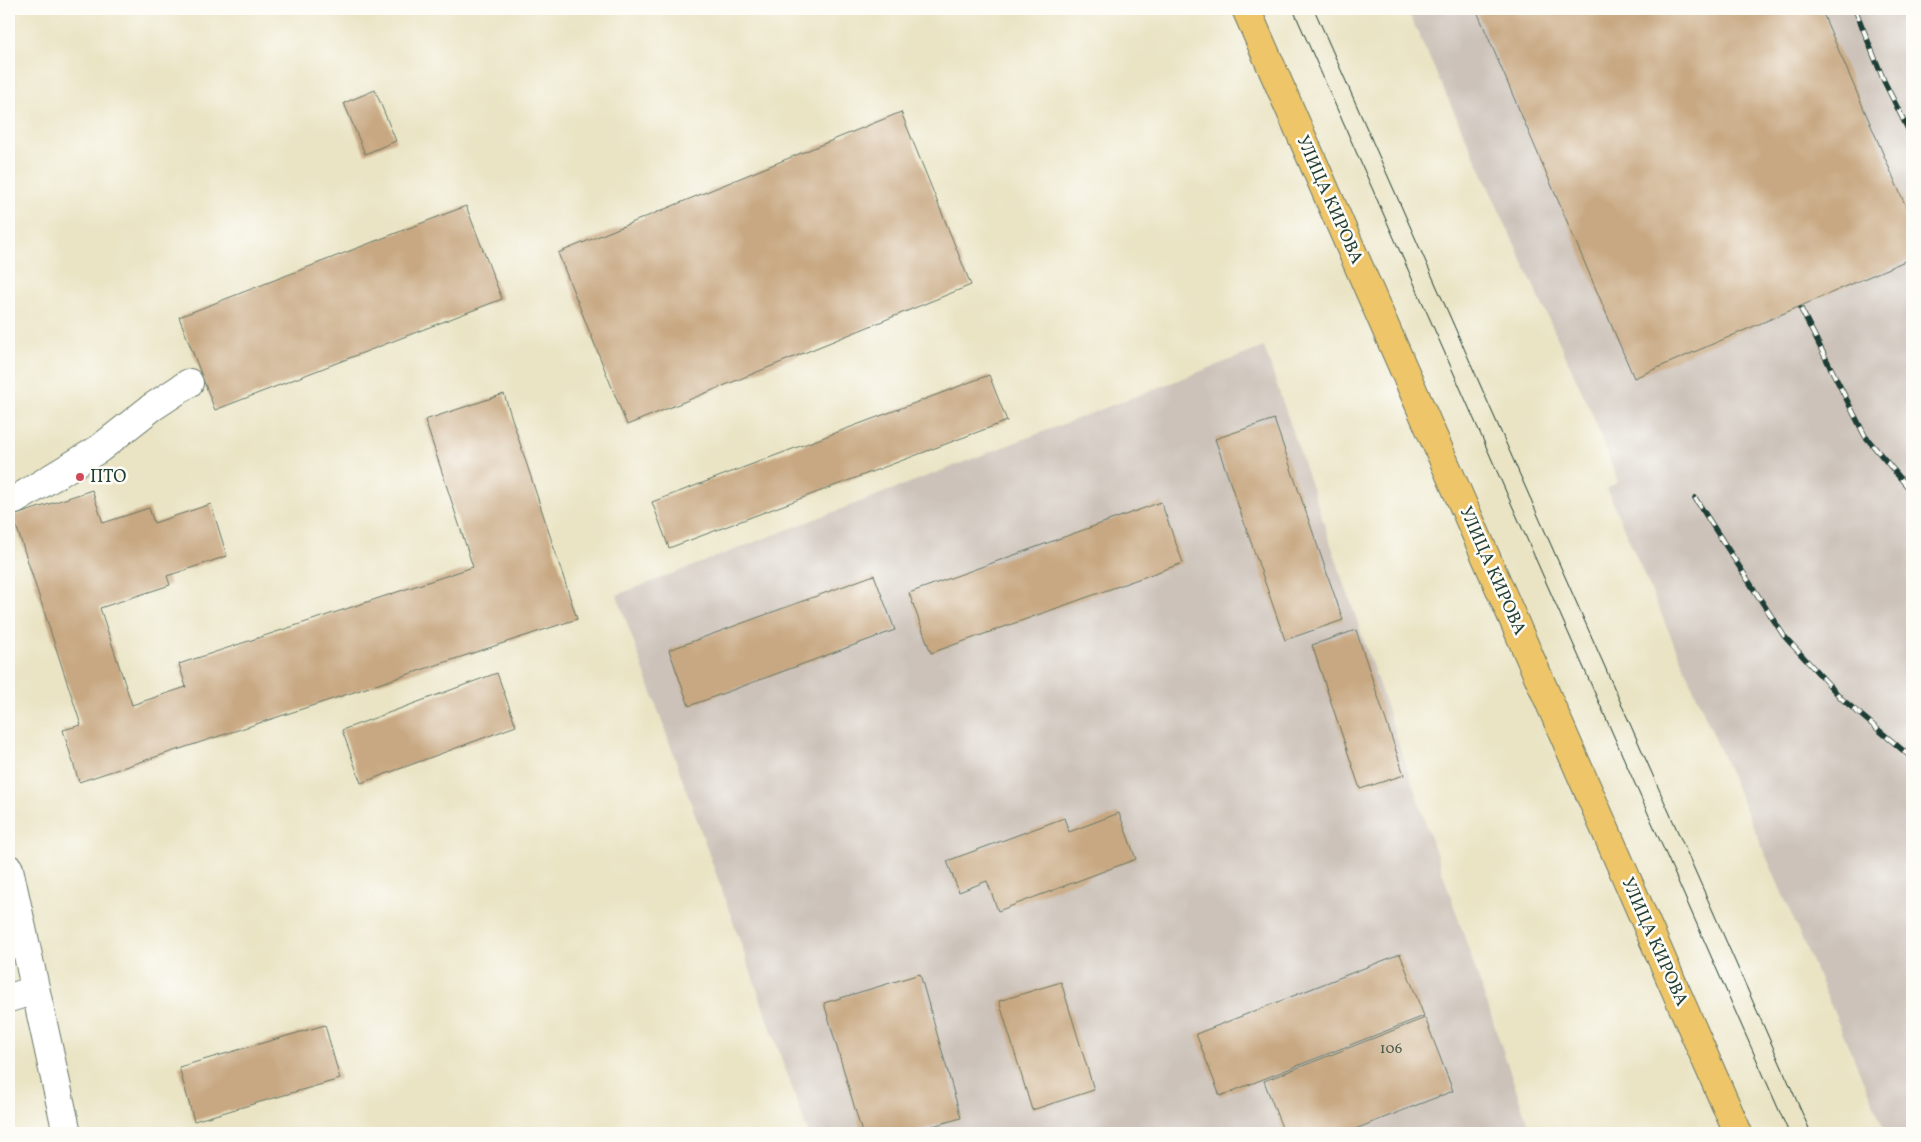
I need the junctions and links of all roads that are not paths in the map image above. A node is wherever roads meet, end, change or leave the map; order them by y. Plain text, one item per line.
1 (1246, 9) edge
2 (189, 383) dead end
3 (9, 502) edge
4 (9, 869) edge
5 (36, 990) junction
6 (9, 998) edge
7 (67, 1133) edge
8 (1738, 1133) edge

1 - 8 main road, УЛИЦА КИРОВА
2 - 3 street
4 - 5 street
5 - 6 street
5 - 7 street

